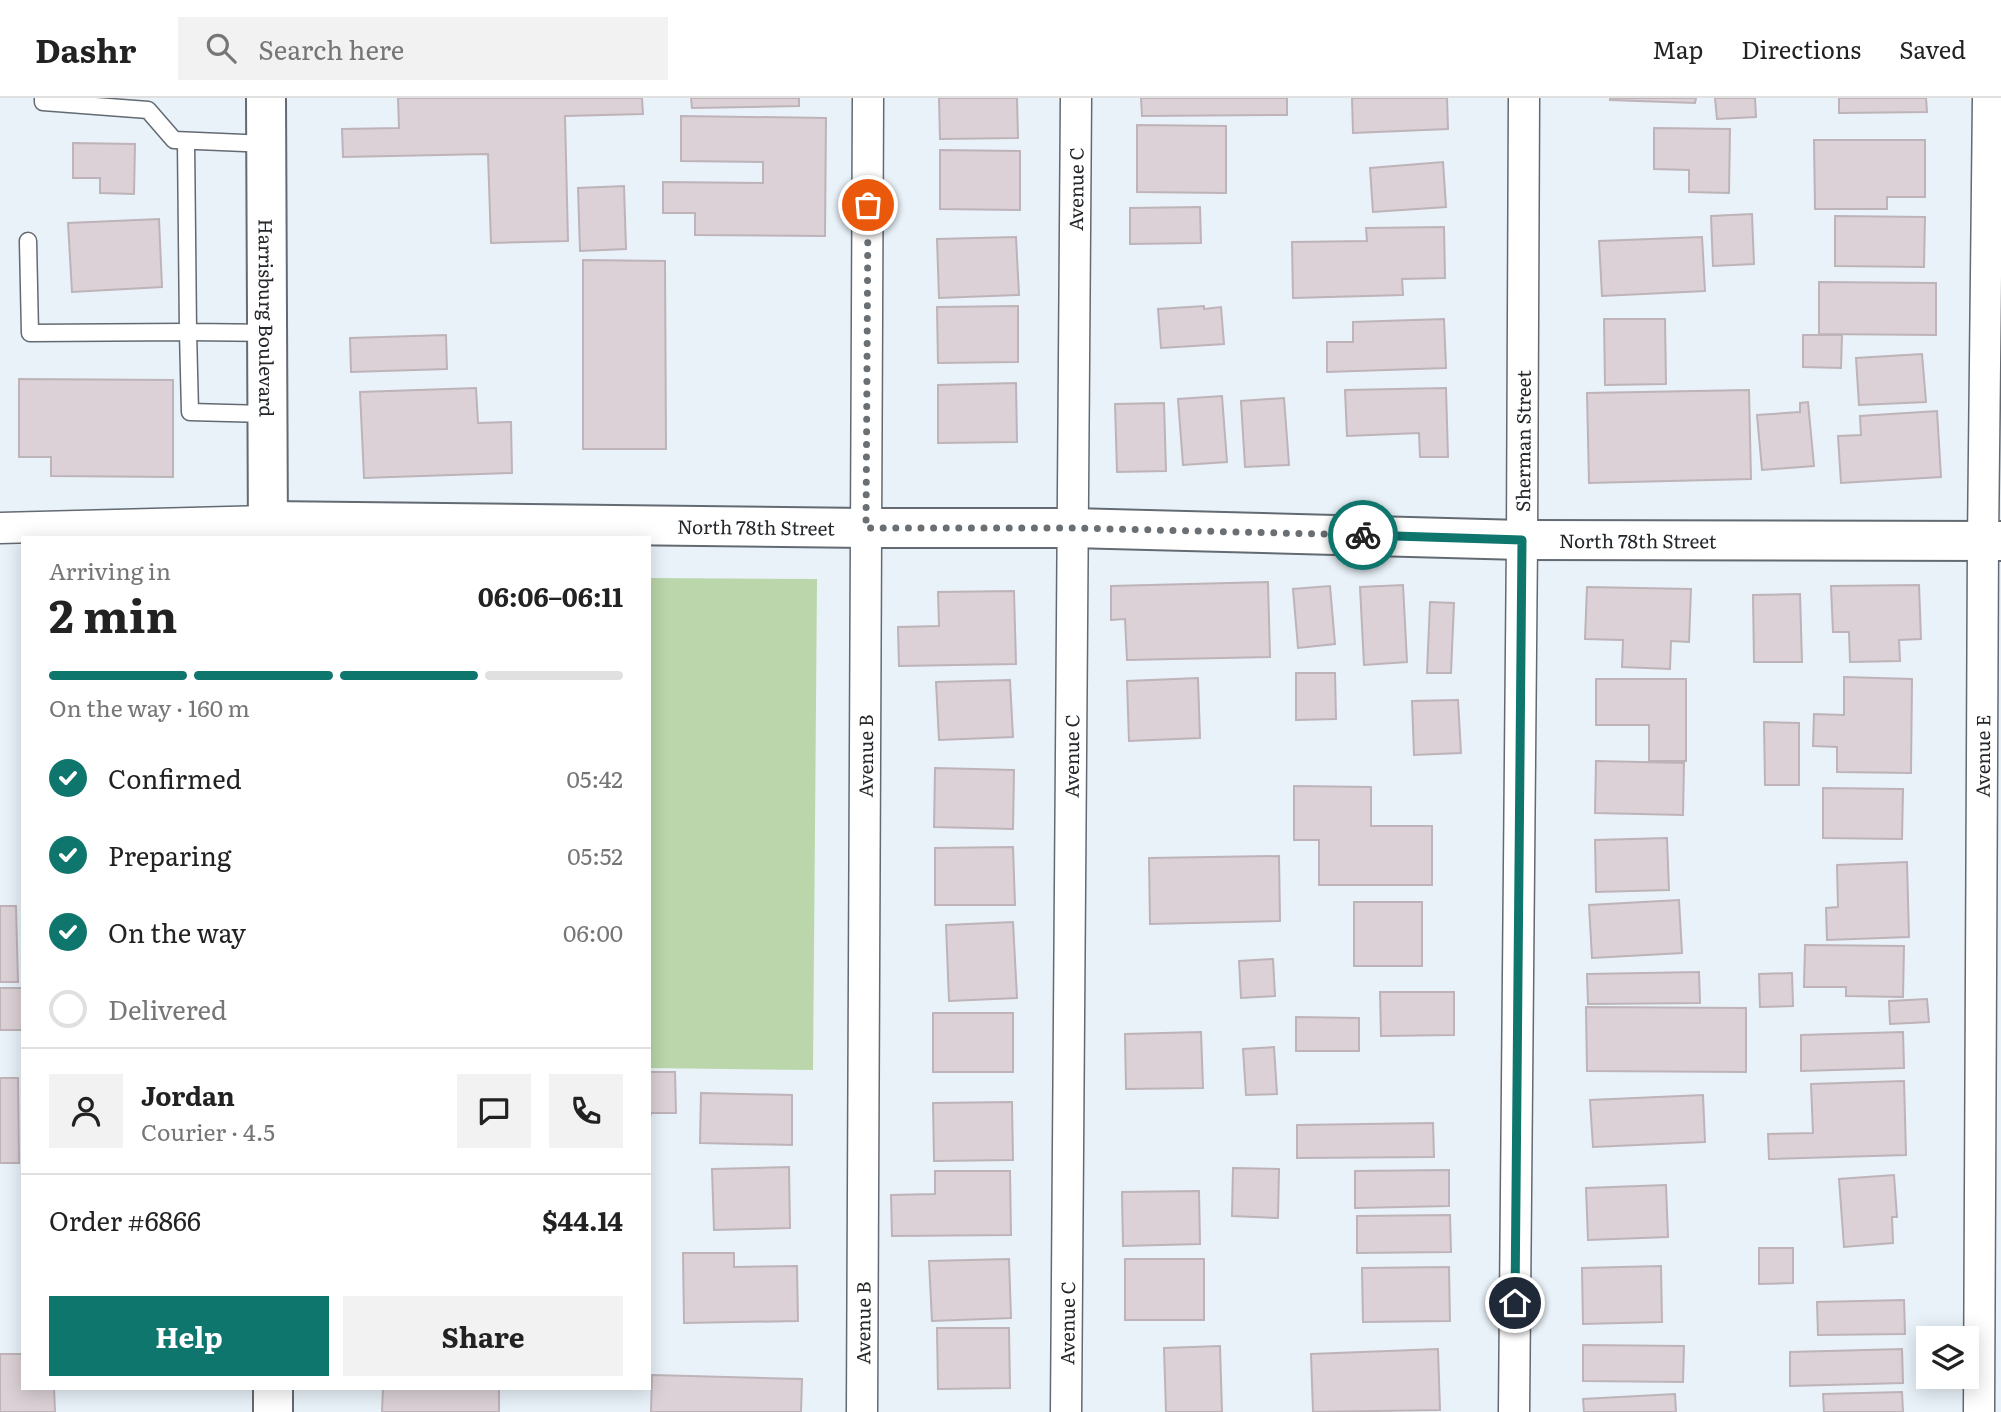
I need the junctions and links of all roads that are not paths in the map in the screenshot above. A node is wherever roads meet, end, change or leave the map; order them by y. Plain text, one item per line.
1 (43, 98) edge
2 (267, 98) edge
3 (868, 98) edge
4 (1076, 98) edge
5 (1524, 98) edge
6 (1988, 98) edge
7 (186, 141) junction
8 (267, 144) junction
9 (29, 241) dead end
10 (188, 332) junction
11 (267, 333) junction
12 (268, 414) junction
13 (0, 528) edge
14 (866, 528) junction
15 (1072, 528) junction
16 (268, 529) edge
17 (1522, 540) junction
18 (1992, 541) edge
19 (273, 1390) edge
20 (273, 1412) edge
21 (862, 1412) edge
22 (1066, 1412) edge
23 (1514, 1412) edge
24 (1979, 1412) edge

1 - 7 lane
2 - 8 street, Harrisburg Boulevard
3 - 14 street, Avenue B
4 - 15 street, Avenue C
5 - 17 street, Sherman Street
6 - 18 street, Avenue E
7 - 8 lane
7 - 10 lane
8 - 11 street, Harrisburg Boulevard
9 - 10 lane
10 - 11 lane
10 - 12 lane
11 - 12 street, Harrisburg Boulevard
12 - 16 street, Harrisburg Boulevard
13 - 16 street
14 - 15 street, North 78th Street
14 - 16 street, North 78th Street
14 - 21 street, Avenue B
15 - 17 street, North 78th Street
15 - 22 street, Avenue C
17 - 18 street, North 78th Street
17 - 23 street, Sherman Street
18 - 24 street, Avenue E
19 - 20 street

